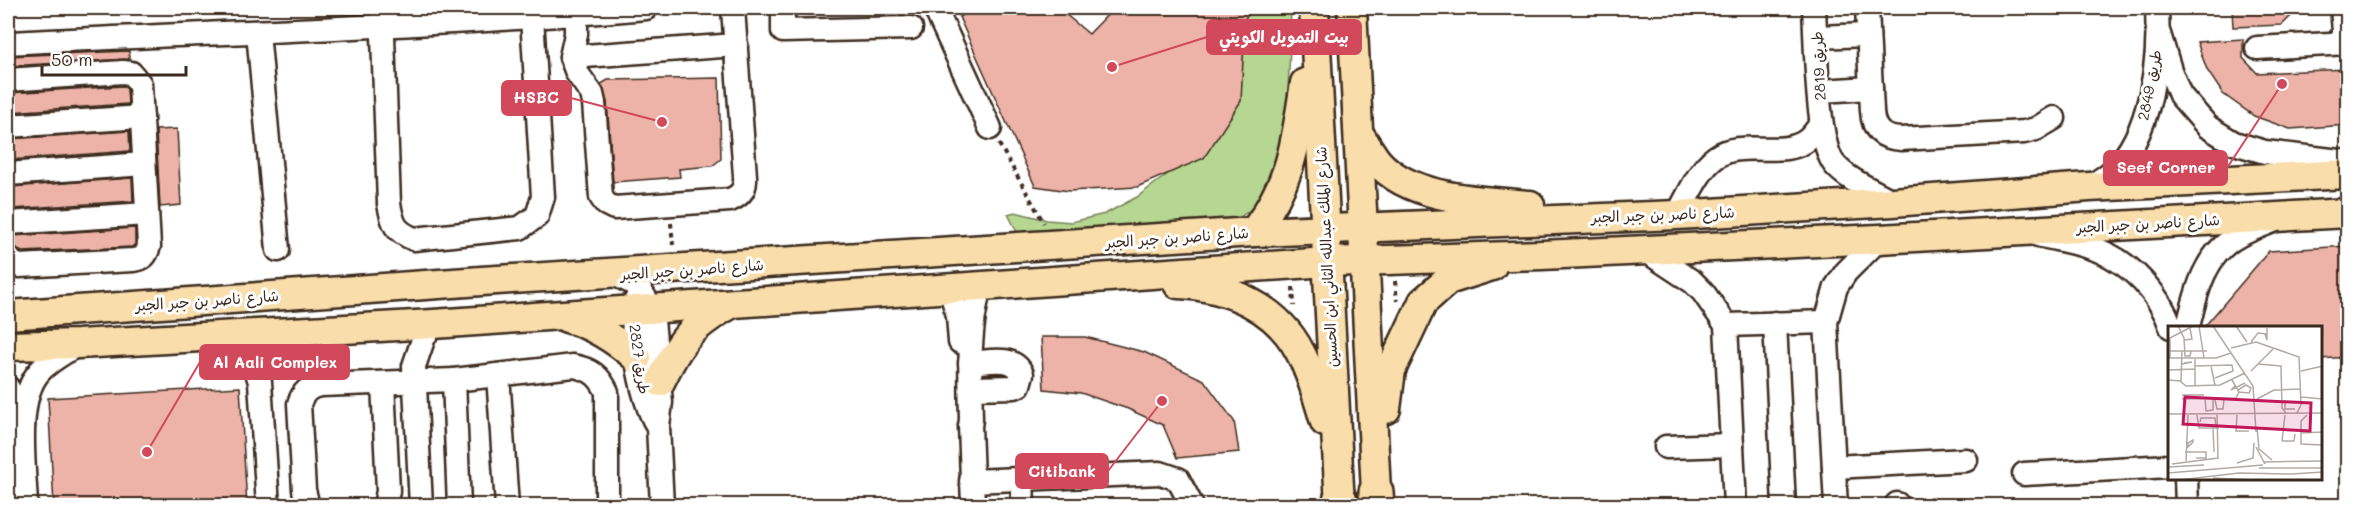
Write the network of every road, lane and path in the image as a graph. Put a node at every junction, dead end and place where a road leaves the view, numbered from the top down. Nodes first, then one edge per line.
1 (646, 8) edge
2 (733, 8) edge
3 (783, 8) edge
4 (935, 8) edge
5 (1352, 8) edge
6 (1814, 8) edge
7 (1867, 8) edge
8 (2157, 8) edge
9 (2342, 8) edge
10 (477, 14) edge
11 (573, 14) junction
12 (1314, 14) edge
13 (382, 16) edge
14 (532, 17) junction
15 (875, 18) edge
16 (911, 28) dead end
17 (258, 32) junction
18 (2158, 34) junction
19 (1868, 35) junction
20 (1816, 37) junction
21 (8, 43) edge
22 (2346, 43) edge
23 (736, 45) junction
24 (2257, 48) dead end
25 (572, 49) junction
26 (8, 80) edge
27 (1871, 88) junction
28 (1820, 91) junction
29 (142, 117) junction
30 (2054, 118) dead end
31 (1821, 124) junction
32 (8, 126) edge
33 (990, 128) joint
34 (1359, 134) junction
35 (2348, 162) edge
36 (144, 164) junction
37 (8, 174) edge
38 (2348, 174) edge
39 (2089, 187) junction
40 (1893, 202) junction
41 (2348, 213) edge
42 (147, 214) junction
43 (1677, 215) junction
44 (1615, 216) junction
45 (2282, 216) junction
46 (8, 223) edge
47 (1364, 227) junction
48 (1324, 229) junction
49 (2019, 230) junction
50 (1254, 232) junction
51 (1879, 239) junction
52 (1056, 245) junction
53 (1643, 249) junction
54 (278, 250) dead end
55 (1542, 255) junction
56 (8, 257) edge
57 (1366, 261) junction
58 (1327, 262) junction
59 (665, 271) junction
60 (614, 274) junction
61 (1092, 279) junction
62 (980, 287) junction
63 (950, 289) junction
64 (8, 302) edge
65 (642, 304) junction
66 (730, 305) junction
67 (51, 312) junction
68 (8, 315) edge
69 (553, 315) junction
70 (1826, 322) junction
71 (1775, 323) junction
72 (433, 324) junction
73 (1726, 325) junction
74 (2171, 326) edge
75 (2188, 326) edge
76 (236, 334) junction
77 (78, 344) junction
78 (8, 346) edge
79 (638, 358) junction
80 (970, 363) junction
81 (498, 375) junction
82 (454, 380) junction
83 (414, 382) junction
84 (660, 382) junction
85 (383, 383) junction
86 (8, 388) edge
87 (971, 388) junction
88 (23, 426) junction
89 (658, 426) junction
90 (970, 426) junction
91 (1732, 445) junction
92 (1666, 447) dead end
93 (1337, 455) junction
94 (1966, 460) dead end
95 (2168, 466) edge
96 (1834, 467) junction
97 (2024, 474) dead end
98 (1022, 478) junction
99 (2186, 480) edge
100 (971, 481) junction
101 (1376, 499) edge
102 (1340, 504) edge
103 (421, 505) edge
104 (26, 506) edge
105 (268, 506) edge
106 (308, 506) edge
107 (385, 506) edge
108 (459, 506) edge
109 (507, 506) edge
110 (607, 506) edge
111 (662, 506) edge
112 (973, 506) edge
113 (1023, 506) edge
114 (1192, 506) edge
115 (1735, 506) edge
116 (1784, 506) edge
117 (1836, 506) edge
118 (2187, 506) edge

1 - 11 street
2 - 23 street
3 - 15 street
4 - 33 street
5 - 34 main road
6 - 20 street, طريق 2819
7 - 19 street
8 - 18 street, طريق 2849
9 - 22 street
10 - 13 street
10 - 14 street
11 - 14 street
11 - 25 street
12 - 48 main road, شارع الملك عبدالله الثاني ابن الحسين
12 - 50 main road
13 - 14 street
13 - 17 street
15 - 16 street
17 - 21 street
17 - 54 street
18 - 35 street, طريق 2849
18 - 39 street, طريق 2849
19 - 20 street
19 - 27 street
20 - 28 street, طريق 2819
22 - 24 street
23 - 25 street
23 - 25 street
26 - 29 street
27 - 28 street
27 - 30 street
28 - 31 street, طريق 2819
29 - 32 street
29 - 36 street
31 - 40 street, طريق 2819
31 - 43 street
33 - 52 path
34 - 44 main road
34 - 47 main road
36 - 37 street
36 - 42 street
38 - 39 main road, شارع ناصر بن جبر الجبر
39 - 40 main road, شارع ناصر بن جبر الجبر
40 - 43 main road, شارع ناصر بن جبر الجبر
41 - 45 main road, شارع ناصر بن جبر الجبر
42 - 46 street
42 - 56 street
43 - 44 main road, شارع ناصر بن جبر الجبر
44 - 47 main road, شارع ناصر بن جبر الجبر
45 - 49 main road, شارع ناصر بن جبر الجبر
45 - 75 street
47 - 48 main road, شارع ناصر بن جبر الجبر
47 - 57 main road
48 - 50 main road, شارع ناصر بن جبر الجبر
48 - 58 main road, شارع الملك عبدالله الثاني ابن الحسين
49 - 51 main road, شارع ناصر بن جبر الجبر
49 - 74 street
50 - 52 main road, شارع ناصر بن جبر الجبر
51 - 53 main road, شارع ناصر بن جبر الجبر
51 - 70 street
52 - 59 main road, شارع ناصر بن جبر الجبر
53 - 55 main road, شارع ناصر بن جبر الجبر
53 - 73 street
55 - 57 main road, شارع ناصر بن جبر الجبر
55 - 101 main road
57 - 58 main road, شارع ناصر بن جبر الجبر
57 - 101 main road
58 - 61 main road, شارع ناصر بن جبر الجبر
58 - 93 main road, شارع الملك عبدالله الثاني ابن الحسين
59 - 60 main road, شارع ناصر بن جبر الجبر
59 - 65 street
60 - 65 street
60 - 67 main road, شارع ناصر بن جبر الجبر
61 - 62 main road, شارع ناصر بن جبر الجبر
61 - 93 main road
62 - 63 main road, شارع ناصر بن جبر الجبر
62 - 80 street
63 - 66 main road, شارع ناصر بن جبر الجبر
63 - 90 street
64 - 67 street
65 - 66 main road, شارع ناصر بن جبر الجبر
65 - 69 main road, شارع ناصر بن جبر الجبر
65 - 79 street, طريق 2827
65 - 84 street, طريق 2827
66 - 84 main road
67 - 68 main road, شارع ناصر بن جبر الجبر
69 - 72 main road, شارع ناصر بن جبر الجبر
69 - 79 main road
70 - 71 street
70 - 96 street
71 - 73 street
71 - 116 street
72 - 76 main road, شارع ناصر بن جبر الجبر
72 - 83 street
73 - 91 street
76 - 77 main road, شارع ناصر بن جبر الجبر
76 - 105 street
77 - 78 main road, شارع ناصر بن جبر الجبر
77 - 88 street
79 - 89 street, طريق 2827
80 - 87 street
80 - 87 street
81 - 82 street
81 - 109 street
81 - 110 street
82 - 83 street
82 - 108 street
83 - 85 street
83 - 103 street
84 - 89 street, طريق 2827
85 - 106 street
85 - 107 street
86 - 88 street
87 - 90 street
88 - 104 street
89 - 111 street, طريق 2827
90 - 100 street
91 - 92 street
91 - 115 street
93 - 102 main road, شارع الملك عبدالله الثاني ابن الحسين
94 - 96 street
95 - 97 street
96 - 117 street
98 - 100 street
98 - 113 street
98 - 114 street
99 - 118 street
100 - 112 street

